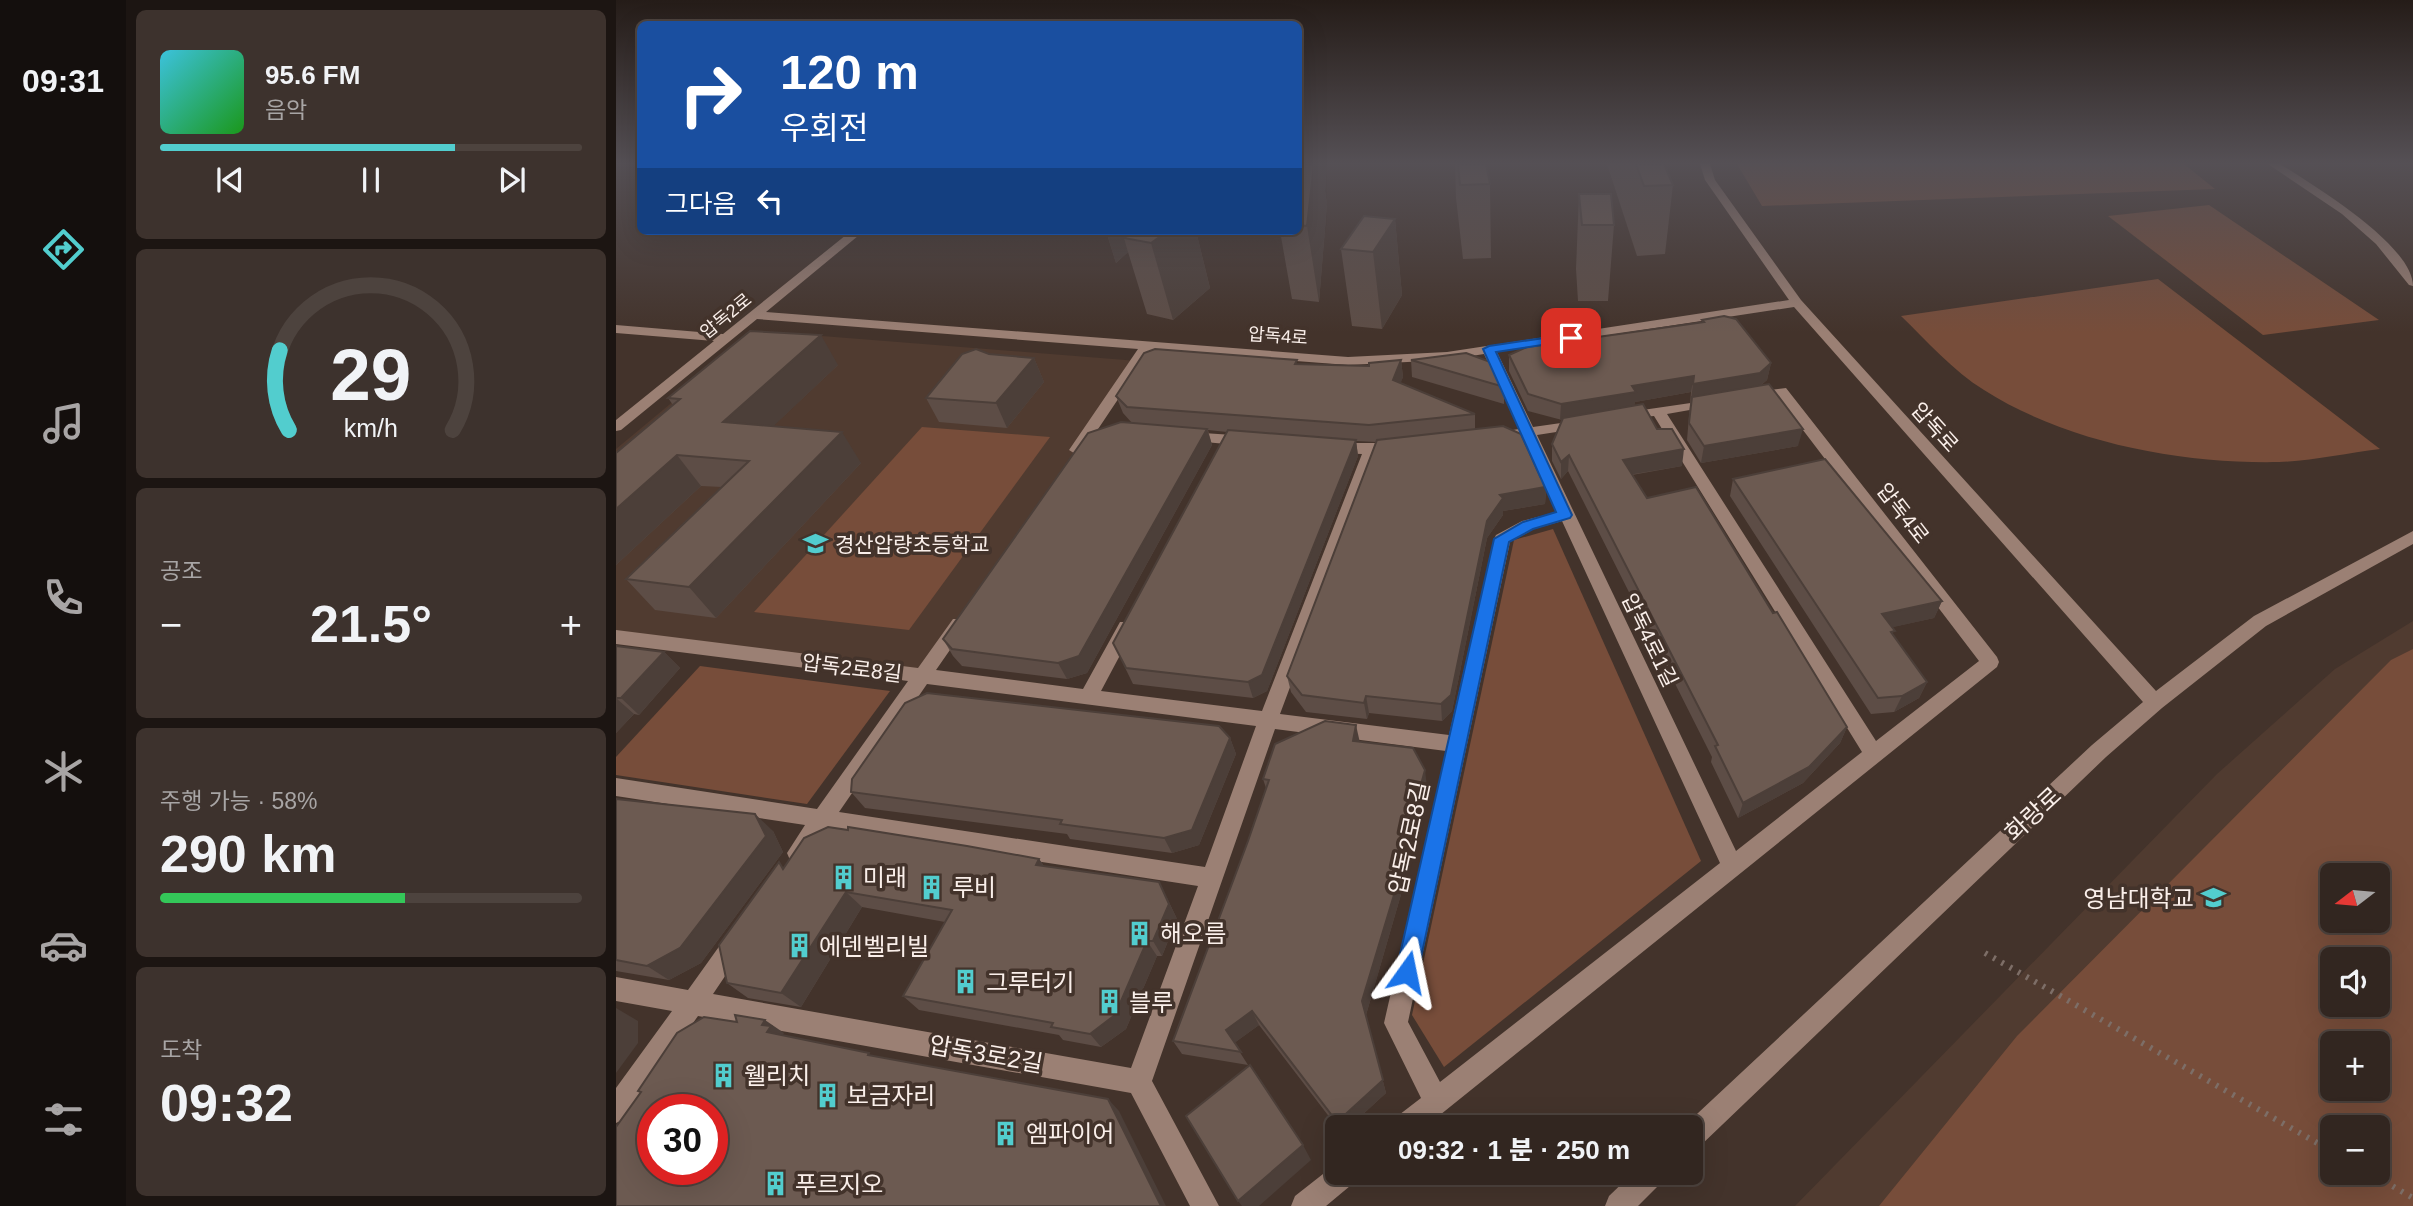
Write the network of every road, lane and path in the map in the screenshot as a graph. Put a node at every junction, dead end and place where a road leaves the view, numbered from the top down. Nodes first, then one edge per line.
1 (1738, 220) edge
2 (2355, 220) edge
3 (853, 235) edge
4 (2413, 282) edge
5 (1797, 303) junction
6 (754, 315) junction
7 (616, 329) edge
8 (726, 338) junction
9 (1147, 346) junction
10 (1489, 349) junction
11 (1658, 411) junction
12 (616, 427) edge
13 (1527, 433) junction
14 (1172, 435) edge
15 (1488, 437) edge
16 (1266, 442) edge
17 (1318, 446) edge
18 (1410, 446) edge
19 (1371, 450) junction
20 (1068, 463) edge
21 (1565, 515) junction
22 (2413, 537) edge
23 (969, 610) edge
24 (1134, 612) edge
25 (616, 637) edge
26 (923, 677) junction
27 (1088, 698) junction
28 (2155, 704) junction
29 (1268, 720) junction
30 (1457, 744) junction
31 (1874, 754) junction
32 (616, 787) edge
33 (823, 817) junction
34 (1733, 866) junction
35 (785, 872) edge
36 (1212, 878) junction
37 (747, 926) edge
38 (1985, 953) dead end
39 (616, 989) edge
40 (694, 1002) junction
41 (1139, 1082) junction
42 (1436, 1101) junction
43 (616, 1111) edge
44 (1419, 1115) edge
45 (1703, 1126) edge
46 (2320, 1145) edge
47 (1331, 1185) edge
48 (1641, 1185) edge
49 (2390, 1185) edge
50 (2413, 1198) edge
51 (1205, 1206) edge
52 (1305, 1206) edge
53 (1619, 1206) edge

1 - 5 street, 압독로
2 - 4 street
3 - 6 street, 압독2로
5 - 10 street, 압독4로
5 - 28 street, 압독로
6 - 8 street, 압독2로
6 - 9 street, 압독4로
7 - 8 street
8 - 12 street, 압독2로
9 - 10 street, 압독4로
9 - 20 street
10 - 13 street, 압독4로1길
11 - 13 street
11 - 31 street
11 - 31 street, 압독4로
13 - 15 street
13 - 21 street, 압독4로1길
14 - 16 street
17 - 19 street
18 - 19 street
19 - 29 street
21 - 30 street, 압독2로8길
21 - 34 street, 압독4로1길
22 - 28 street, 화랑로
23 - 26 street
24 - 27 street
25 - 26 street, 압독2로8길
26 - 27 street, 압독2로8길
26 - 33 street
27 - 29 street, 압독2로8길
28 - 45 street, 화랑로
29 - 30 street, 압독2로8길
29 - 36 street
30 - 42 street, 압독2로8길
31 - 34 street
32 - 33 street
33 - 35 street
33 - 36 street
34 - 42 street
36 - 41 street
37 - 40 street
38 - 46 path
39 - 40 street, 압독3로2길
40 - 41 street, 압독3로2길
40 - 43 street
41 - 51 street
42 - 44 street
47 - 52 street
48 - 53 street
49 - 50 path

